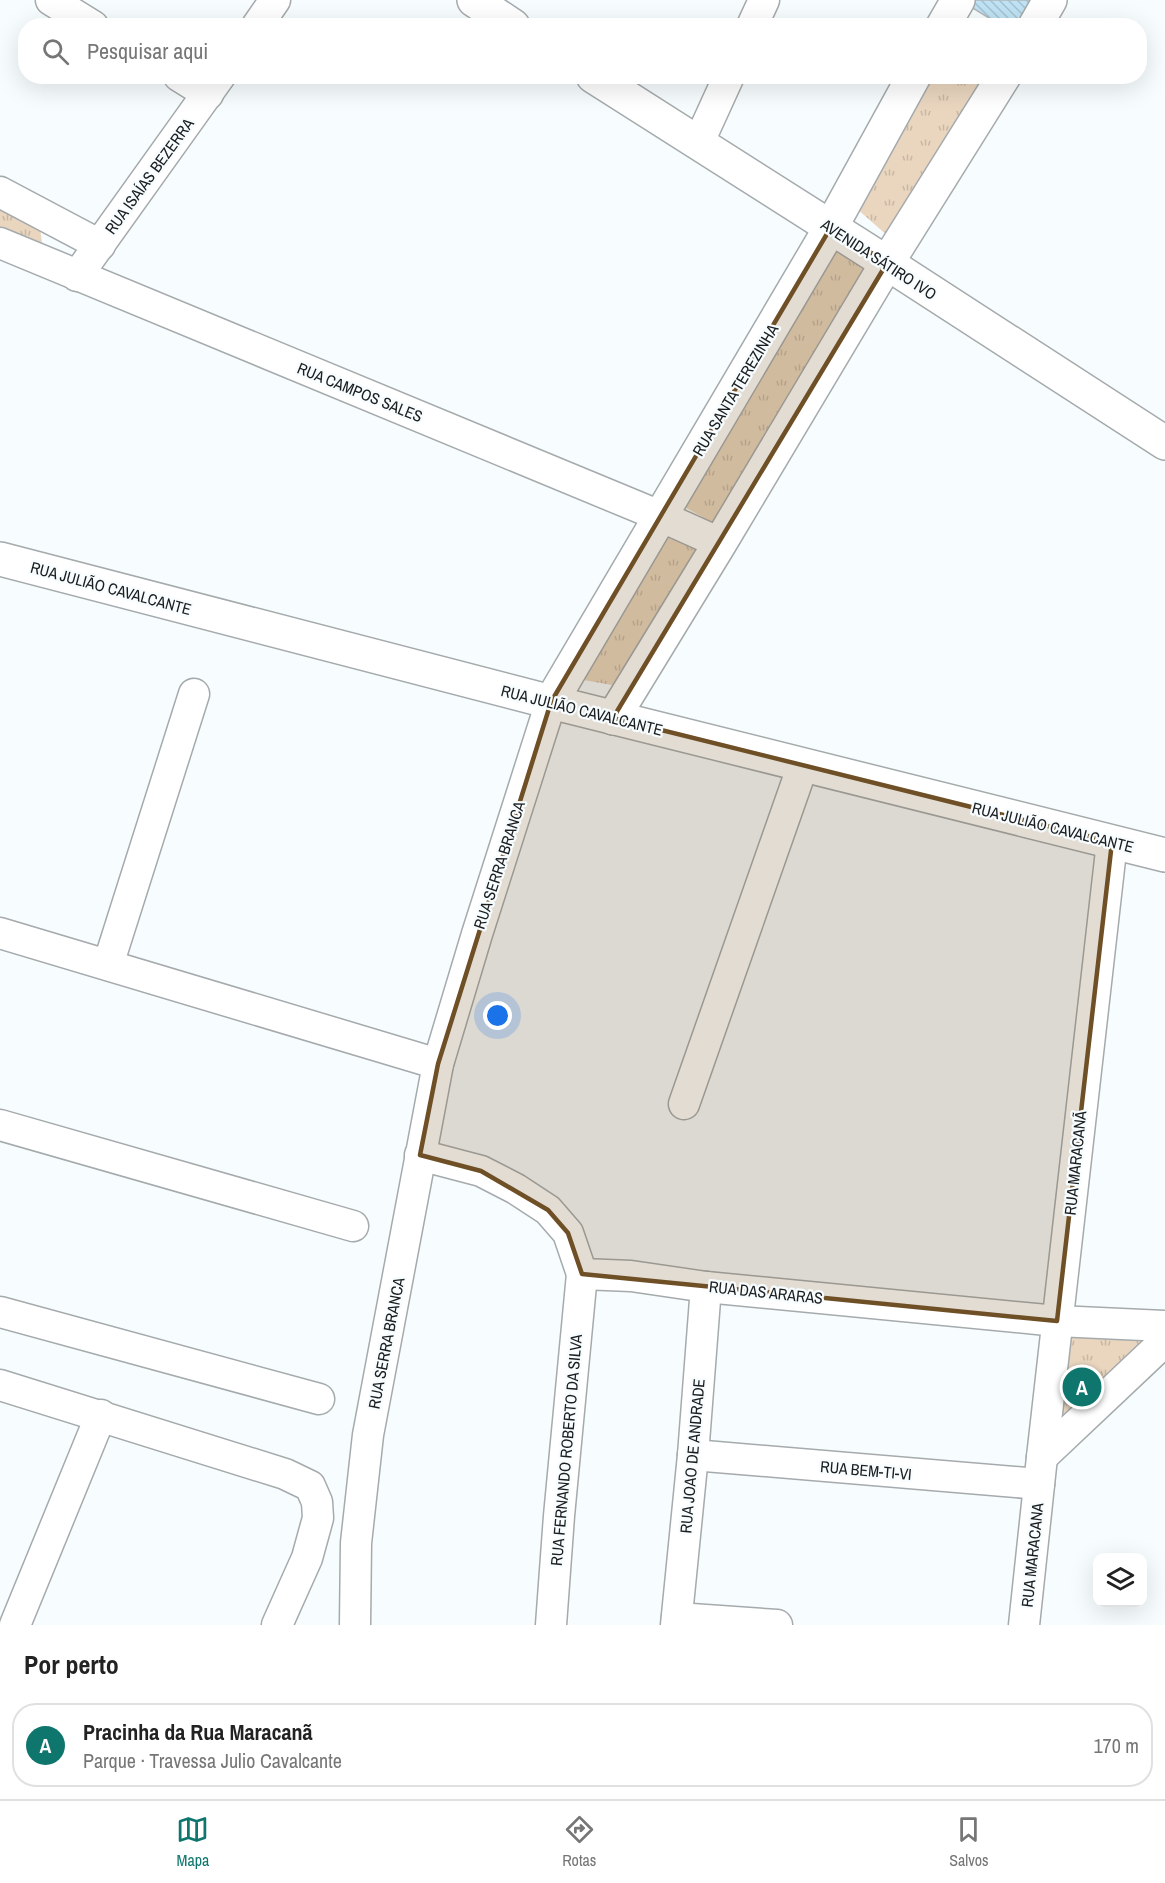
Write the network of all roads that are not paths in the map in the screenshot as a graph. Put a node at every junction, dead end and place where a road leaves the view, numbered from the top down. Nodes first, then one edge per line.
1 (51, 0) edge
2 (275, 0) edge
3 (764, 0) edge
4 (958, 0) edge
5 (1050, 0) edge
6 (80, 18) edge
7 (263, 18) edge
8 (756, 18) edge
9 (948, 18) edge
10 (1040, 18) edge
11 (605, 84) edge
12 (725, 84) edge
13 (910, 84) edge
14 (995, 84) edge
15 (214, 85) edge
16 (698, 144) junction
17 (0, 192) edge
18 (831, 228) junction
19 (0, 243) edge
20 (100, 245) junction
21 (887, 263) junction
22 (77, 276) junction
23 (1164, 439) edge
24 (660, 516) junction
25 (720, 543) junction
26 (0, 559) edge
27 (194, 694) dead end
28 (551, 702) junction
29 (613, 718) junction
30 (803, 765) junction
31 (1112, 842) junction
32 (1165, 855) edge
33 (0, 933) edge
34 (108, 965) junction
35 (438, 1064) junction
36 (684, 1104) dead end
37 (0, 1125) edge
38 (420, 1155) junction
39 (354, 1226) dead end
40 (582, 1274) junction
41 (706, 1287) junction
42 (0, 1312) edge
43 (1058, 1321) junction
44 (1165, 1326) edge
45 (1165, 1341) edge
46 (0, 1385) edge
47 (319, 1399) dead end
48 (101, 1415) junction
49 (693, 1455) junction
50 (1040, 1471) junction
51 (356, 1543) junction
52 (307, 1558) junction
53 (676, 1622) edge
54 (15, 1625) edge
55 (277, 1625) edge
56 (355, 1625) edge
57 (551, 1625) edge
58 (777, 1625) edge
59 (1024, 1625) edge

1 - 6 street
2 - 7 street
3 - 8 street
4 - 9 main road
5 - 10 main road
11 - 16 main road, AVENIDA SÁTIRO IVO
12 - 16 street
13 - 18 main road, RUA SANTA TEREZINHA
14 - 21 main road
15 - 20 street, RUA ISAÍAS BEZERRA
16 - 18 main road, AVENIDA SÁTIRO IVO
17 - 20 street
18 - 21 main road, AVENIDA SÁTIRO IVO
18 - 24 main road, RUA SANTA TEREZINHA
19 - 22 street, RUA CAMPOS SALES
20 - 22 street, RUA ISAÍAS BEZERRA
21 - 23 main road, AVENIDA SÁTIRO IVO
21 - 25 main road
22 - 24 street, RUA CAMPOS SALES
24 - 25 street, RUA CAMPOS SALES
24 - 28 main road, RUA SANTA TEREZINHA
25 - 29 main road
26 - 28 main road, RUA JULIÃO CAVALCANTE
27 - 34 street
28 - 29 main road, RUA JULIÃO CAVALCANTE
28 - 35 street, RUA SERRA BRANCA
29 - 30 main road, RUA JULIÃO CAVALCANTE
30 - 31 main road, RUA JULIÃO CAVALCANTE
30 - 36 street
31 - 32 main road, RUA JULIÃO CAVALCANTE
31 - 43 street, RUA MARACANÃ
33 - 34 street
34 - 35 street
35 - 38 street, RUA SERRA BRANCA
37 - 39 street
38 - 40 street
38 - 51 street, RUA SERRA BRANCA
40 - 41 street, RUA DAS ARARAS
40 - 57 street, RUA FERNANDO ROBERTO DA SILVA
41 - 43 street, RUA DAS ARARAS
41 - 49 street, RUA JOAO DE ANDRADE
42 - 47 street
43 - 44 street, RUA DAS ARARAS
43 - 50 street, RUA MARACANÃ
45 - 50 street
46 - 48 street
48 - 52 street
48 - 54 street
49 - 50 street, RUA BEM-TI-VI
49 - 53 street, RUA JOAO DE ANDRADE
50 - 59 street, RUA MARACANA
51 - 52 street
51 - 56 street, RUA SERRA BRANCA
52 - 55 street
53 - 58 street

